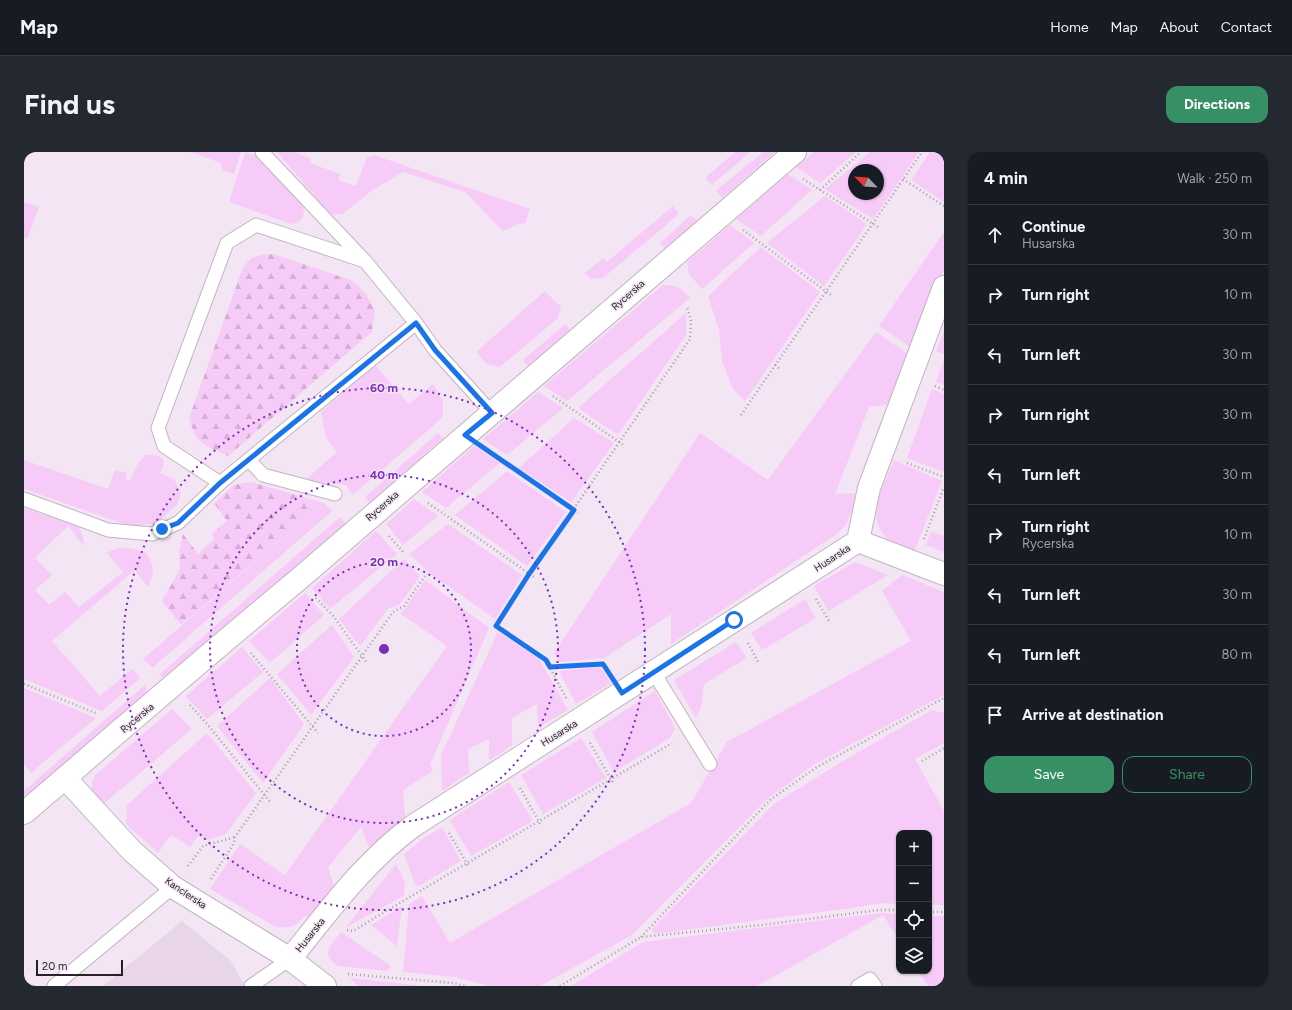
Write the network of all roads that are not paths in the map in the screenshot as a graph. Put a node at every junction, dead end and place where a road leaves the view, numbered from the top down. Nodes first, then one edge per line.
1 (262, 152) edge
2 (787, 158) edge
3 (365, 261) junction
4 (944, 287) edge
5 (416, 323) junction
6 (492, 413) junction
7 (249, 460) junction
8 (220, 483) junction
9 (335, 494) dead end
10 (24, 499) edge
11 (858, 541) junction
12 (944, 574) edge
13 (654, 673) junction
14 (710, 764) dead end
15 (65, 778) junction
16 (24, 813) edge
17 (179, 878) junction
18 (290, 959) junction
19 (54, 986) edge
20 (250, 986) edge
21 (325, 986) edge
22 (858, 986) edge
23 (875, 986) edge

1 - 3 lane
2 - 6 street, Rycerska
3 - 5 lane
3 - 8 lane
4 - 11 street, Husarska
5 - 6 lane
5 - 7 lane
6 - 15 street, Rycerska
7 - 8 lane
7 - 9 lane
8 - 10 lane
11 - 12 street, Husarska
11 - 13 street, Husarska
13 - 14 lane
13 - 18 street, Husarska
15 - 16 street, Rycerska
15 - 17 street, Kanclerska
17 - 18 street, Kanclerska
17 - 19 lane
18 - 20 lane
18 - 21 street, Kanclerska
22 - 23 lane

